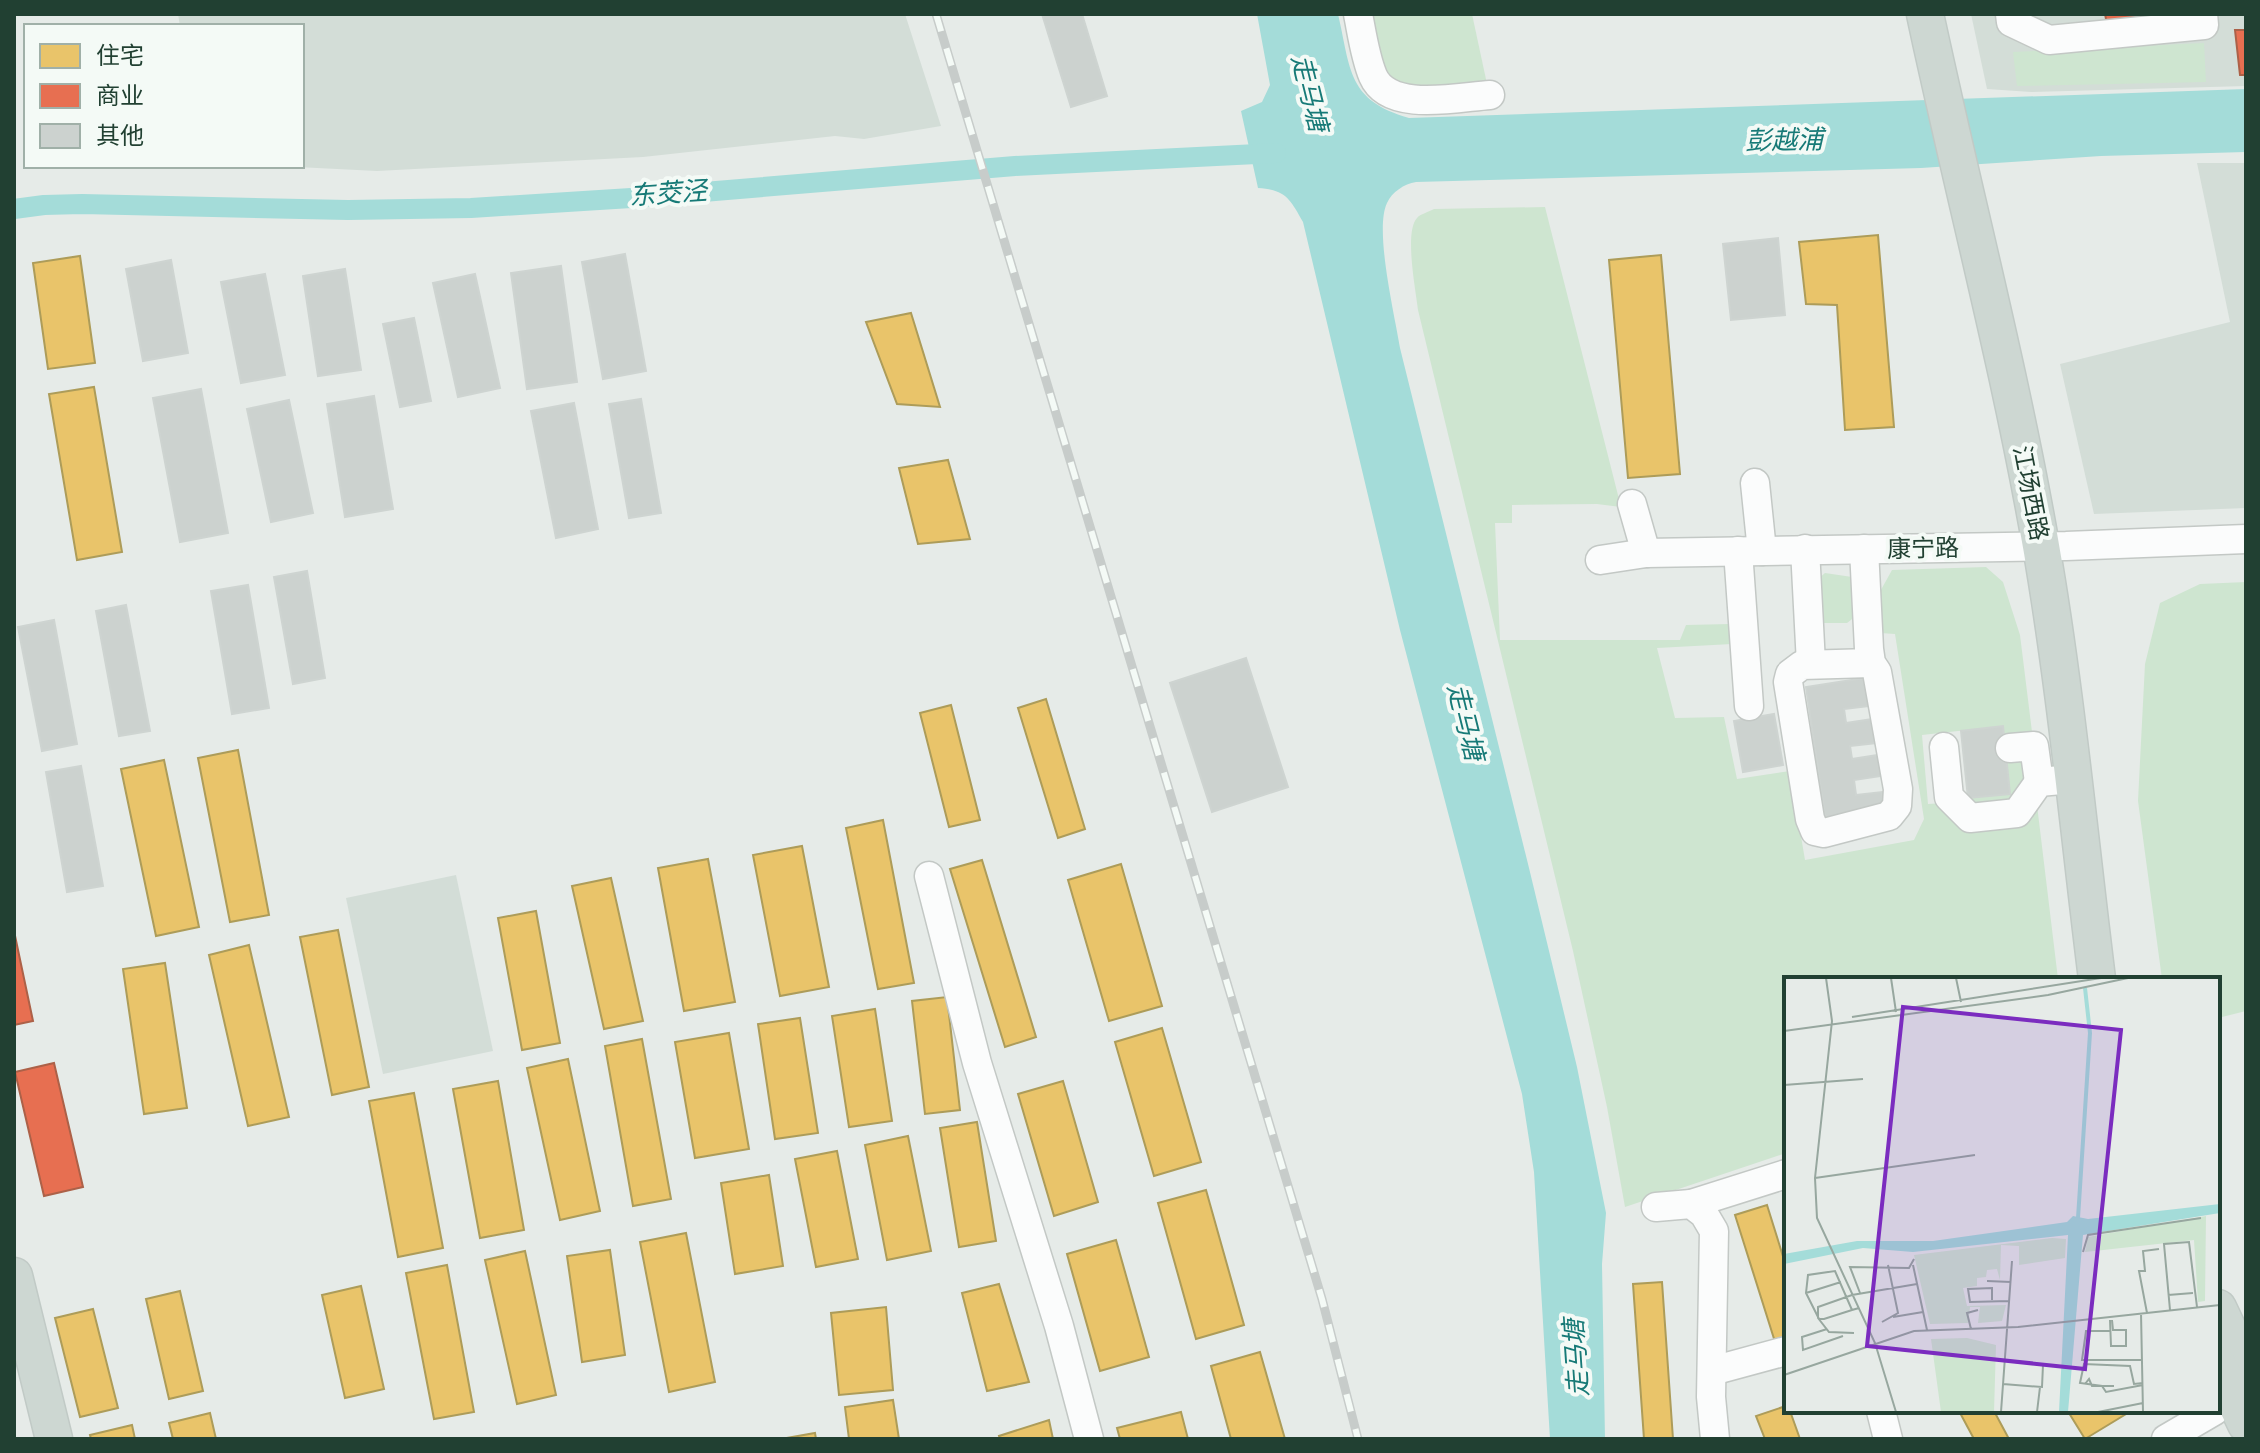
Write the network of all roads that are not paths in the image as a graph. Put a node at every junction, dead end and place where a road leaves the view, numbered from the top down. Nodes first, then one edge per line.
1 (1358, 14) edge
2 (1925, 14) edge
3 (1950, 14) edge
4 (2010, 14) edge
5 (2203, 14) edge
6 (1955, 94) junction
7 (1490, 95) dead end
8 (1755, 483) dead end
9 (1632, 504) dead end
10 (2246, 539) edge
11 (2054, 546) junction
12 (1805, 549) junction
13 (1864, 549) junction
14 (1750, 551) junction
15 (1646, 553) junction
16 (1600, 560) dead end
17 (1871, 663) junction
18 (1811, 664) junction
19 (1749, 706) dead end
20 (1944, 747) dead end
21 (2010, 748) dead end
22 (2056, 780) junction
23 (929, 876) dead end
24 (2097, 977) edge
25 (2121, 977) edge
26 (1784, 1175) edge
27 (1691, 1204) junction
28 (1656, 1207) dead end
29 (14, 1276) edge
30 (2220, 1320) edge
31 (1784, 1352) edge
32 (2220, 1370) edge
33 (1712, 1371) junction
34 (2234, 1401) edge
35 (1882, 1413) edge
36 (2213, 1413) edge
37 (54, 1439) edge
38 (1089, 1439) edge
39 (1715, 1439) edge
40 (1888, 1439) edge
41 (2166, 1439) edge

1 - 7 street
2 - 6 main road, 江场西路
3 - 6 main road, 江场西路
4 - 5 street
6 - 11 main road, 江场西路
8 - 14 street
9 - 15 street
10 - 11 street, 康宁路
11 - 13 street, 康宁路
11 - 22 main road, 江场西路
11 - 25 main road, 江场西路
12 - 13 street, 康宁路
12 - 14 street, 康宁路
12 - 18 street
13 - 17 street
14 - 15 street, 康宁路
14 - 19 street
15 - 16 street, 康宁路
17 - 18 street
17 - 18 street
20 - 22 street
21 - 22 street
22 - 24 main road, 江场西路
23 - 38 street
26 - 27 street
27 - 28 street
27 - 33 street
29 - 37 main road
30 - 34 main road
31 - 33 street
32 - 34 main road
33 - 39 street
35 - 40 street
36 - 41 street

